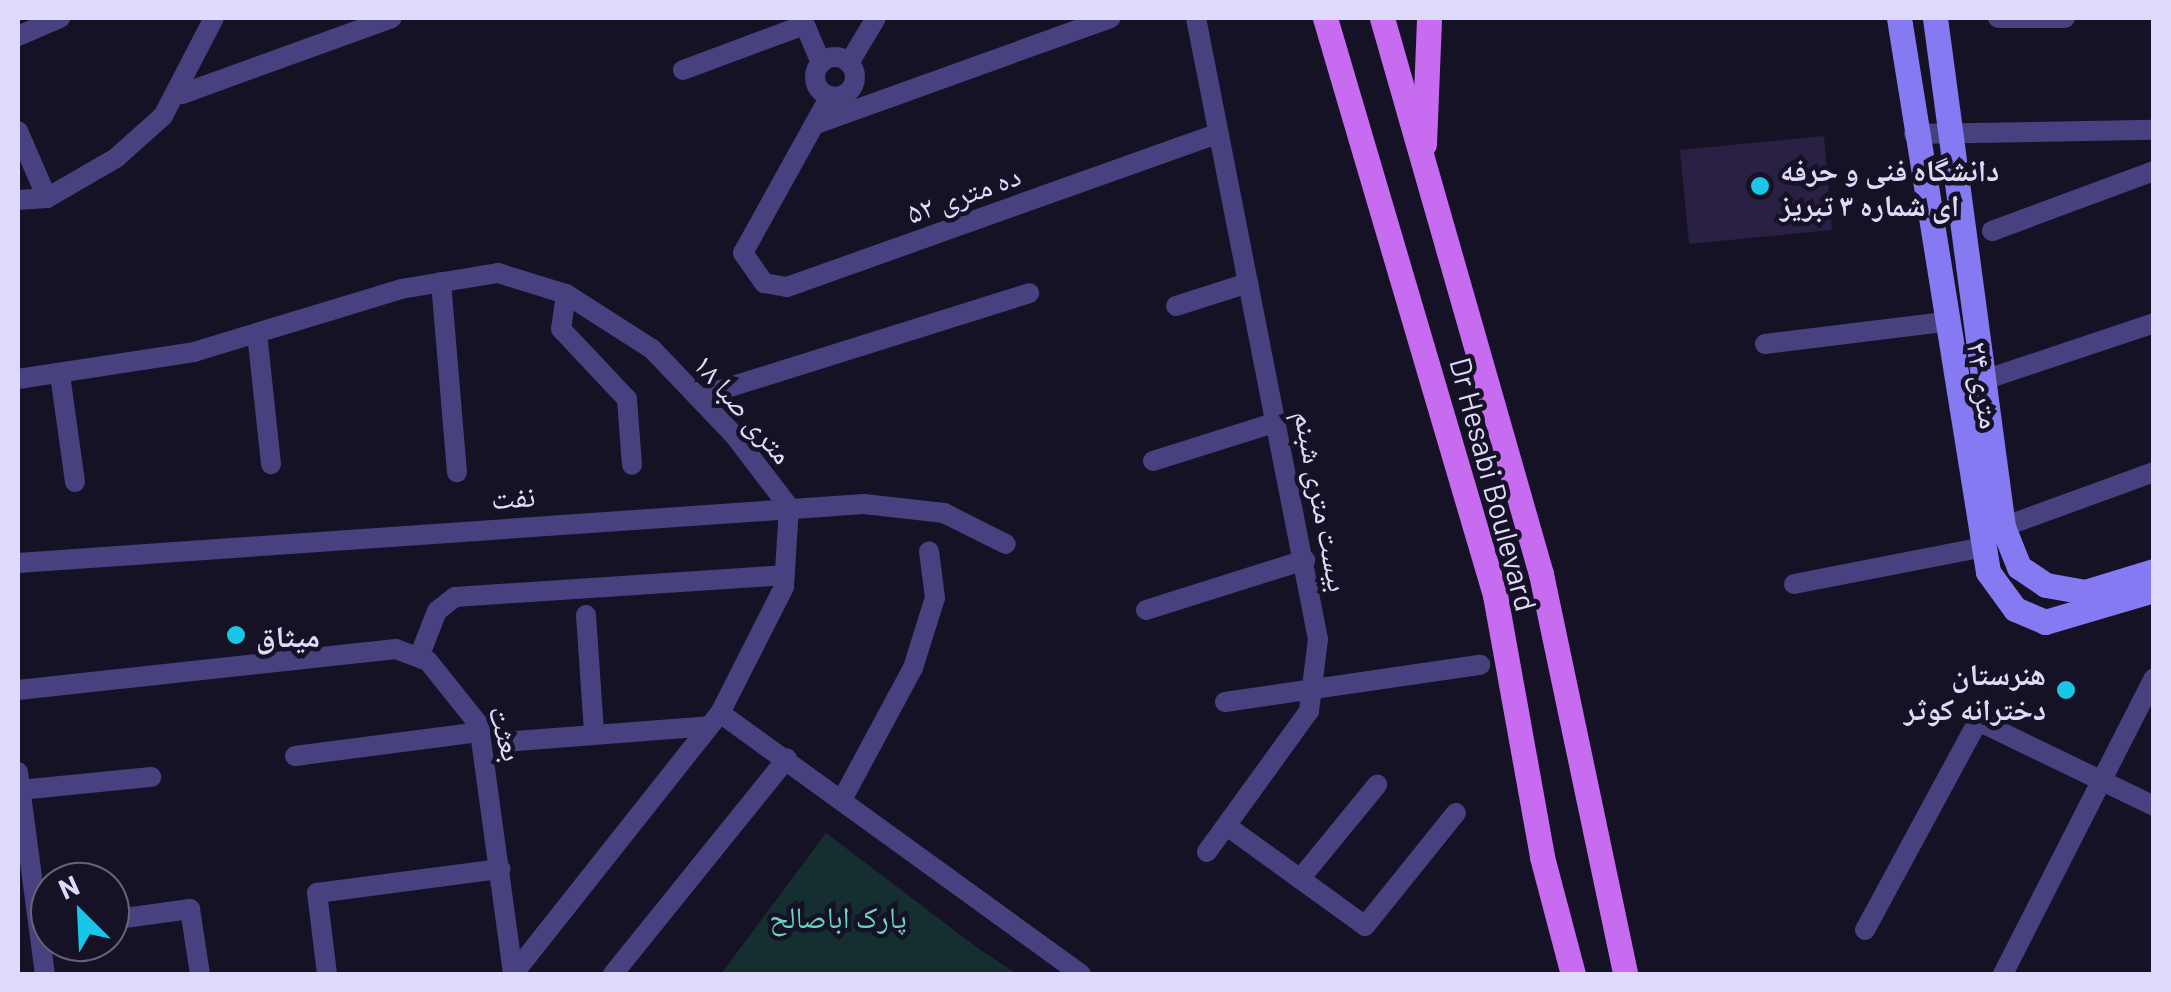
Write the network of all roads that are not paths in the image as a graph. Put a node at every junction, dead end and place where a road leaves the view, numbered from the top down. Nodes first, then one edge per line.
1 (60, 18) edge
2 (214, 18) edge
3 (392, 18) edge
4 (876, 18) edge
5 (1111, 18) edge
6 (1196, 18) edge
7 (1326, 18) edge
8 (1382, 18) edge
9 (1428, 18) edge
10 (1899, 18) edge
11 (1935, 18) edge
12 (1998, 18) edge
13 (2065, 18) edge
14 (803, 21) edge
15 (18, 36) edge
16 (849, 62) junction
17 (821, 63) junction
18 (683, 70) dead end
19 (182, 94) junction
20 (830, 96) junction
21 (816, 124) junction
22 (1948, 129) junction
23 (2154, 130) edge
24 (18, 132) edge
25 (1217, 134) junction
26 (1914, 134) junction
27 (2154, 172) edge
28 (1426, 189) junction
29 (47, 198) junction
30 (18, 200) edge
31 (1992, 231) dead end
32 (441, 282) junction
33 (1248, 283) junction
34 (1029, 293) dead end
35 (566, 294) junction
36 (1176, 306) dead end
37 (1943, 322) junction
38 (2154, 323) edge
39 (257, 333) junction
40 (1765, 344) dead end
41 (60, 376) junction
42 (18, 379) edge
43 (1984, 380) junction
44 (698, 397) junction
45 (1276, 422) junction
46 (1153, 461) dead end
47 (271, 464) dead end
48 (632, 465) dead end
49 (457, 472) dead end
50 (2154, 472) edge
51 (75, 482) dead end
52 (789, 508) junction
53 (2003, 527) junction
54 (1006, 544) dead end
55 (1980, 548) junction
56 (929, 552) dead end
57 (1305, 560) junction
58 (18, 563) edge
59 (2154, 571) edge
60 (784, 576) junction
61 (1794, 584) dead end
62 (2154, 590) edge
63 (1146, 610) dead end
64 (586, 615) dead end
65 (419, 657) junction
66 (1480, 665) dead end
67 (2154, 678) edge
68 (18, 690) edge
69 (1314, 690) junction
70 (1225, 702) dead end
71 (715, 719) junction
72 (480, 732) junction
73 (594, 732) junction
74 (503, 742) dead end
75 (295, 756) dead end
76 (787, 758) junction
77 (152, 777) dead end
78 (19, 781) edge
79 (2105, 782) junction
80 (1376, 785) dead end
81 (844, 796) junction
82 (2154, 806) edge
83 (1456, 812) dead end
84 (1226, 826) junction
85 (1207, 852) dead end
86 (33, 862) edge
87 (500, 868) junction
88 (1300, 879) junction
89 (130, 917) edge
90 (1865, 930) dead end
91 (1076, 973) edge
92 (200, 974) edge
93 (327, 974) edge
94 (513, 974) edge
95 (613, 974) edge
96 (1573, 974) edge
97 (1625, 974) edge
98 (2003, 974) edge

1 - 15 street
2 - 19 street
3 - 19 street
4 - 16 street
5 - 21 street
6 - 25 street, بیست متری شبنم
7 - 96 main road, Dr Hesabi Boulevard
8 - 28 main road, Dr Hesabi Boulevard
9 - 28 main road
10 - 26 street, ۲۴ متری
11 - 22 street, ۲۴ متری
12 - 13 street
14 - 17 street
14 - 18 street
16 - 17 street
16 - 20 street
17 - 20 street
19 - 29 street
20 - 21 street
21 - 25 street, ده متری ۵۲
22 - 23 street
22 - 26 street
22 - 43 street, ۲۴ متری
24 - 29 street
25 - 33 street, بیست متری شبنم
26 - 37 street, ۲۴ متری
27 - 31 street
28 - 97 main road, Dr Hesabi Boulevard
29 - 30 street
32 - 35 street, متری صبا ۱۸
32 - 39 street, متری صبا ۱۸
32 - 49 street
33 - 36 street
33 - 45 street, بیست متری شبنم
34 - 44 street
35 - 44 street, متری صبا ۱۸
35 - 48 street
37 - 40 street
37 - 55 street, ۲۴ متری
38 - 43 street
39 - 41 street, متری صبا ۱۸
39 - 47 street
41 - 42 street, متری صبا ۱۸
41 - 51 street
43 - 53 street, ۲۴ متری
44 - 52 street, متری صبا ۱۸
45 - 46 street
45 - 57 street, بیست متری شبنم
50 - 53 street
52 - 54 street, نفت
52 - 58 street, نفت
52 - 60 street, متری صبا ۱۸
53 - 59 street, ۲۴ متری
55 - 61 street
55 - 62 street, ۲۴ متری
56 - 81 street
57 - 63 street
57 - 69 street, بیست متری شبنم
60 - 65 street
60 - 71 street, متری صبا ۱۸
64 - 73 street
65 - 68 street
65 - 72 street, بعثت
66 - 69 street
67 - 79 street
69 - 70 street
69 - 84 street, بیست متری شبنم
71 - 73 street
71 - 76 street
71 - 94 street, متری صبا ۱۸
72 - 75 street
72 - 87 street, بعثت
73 - 74 street
76 - 81 street
76 - 95 street
77 - 78 street
78 - 86 street
79 - 82 street
79 - 90 street
79 - 98 street
80 - 88 street
81 - 91 street
83 - 88 street
84 - 85 street, بیست متری شبنم
84 - 88 street
87 - 93 street
87 - 94 street, بعثت
89 - 92 street

